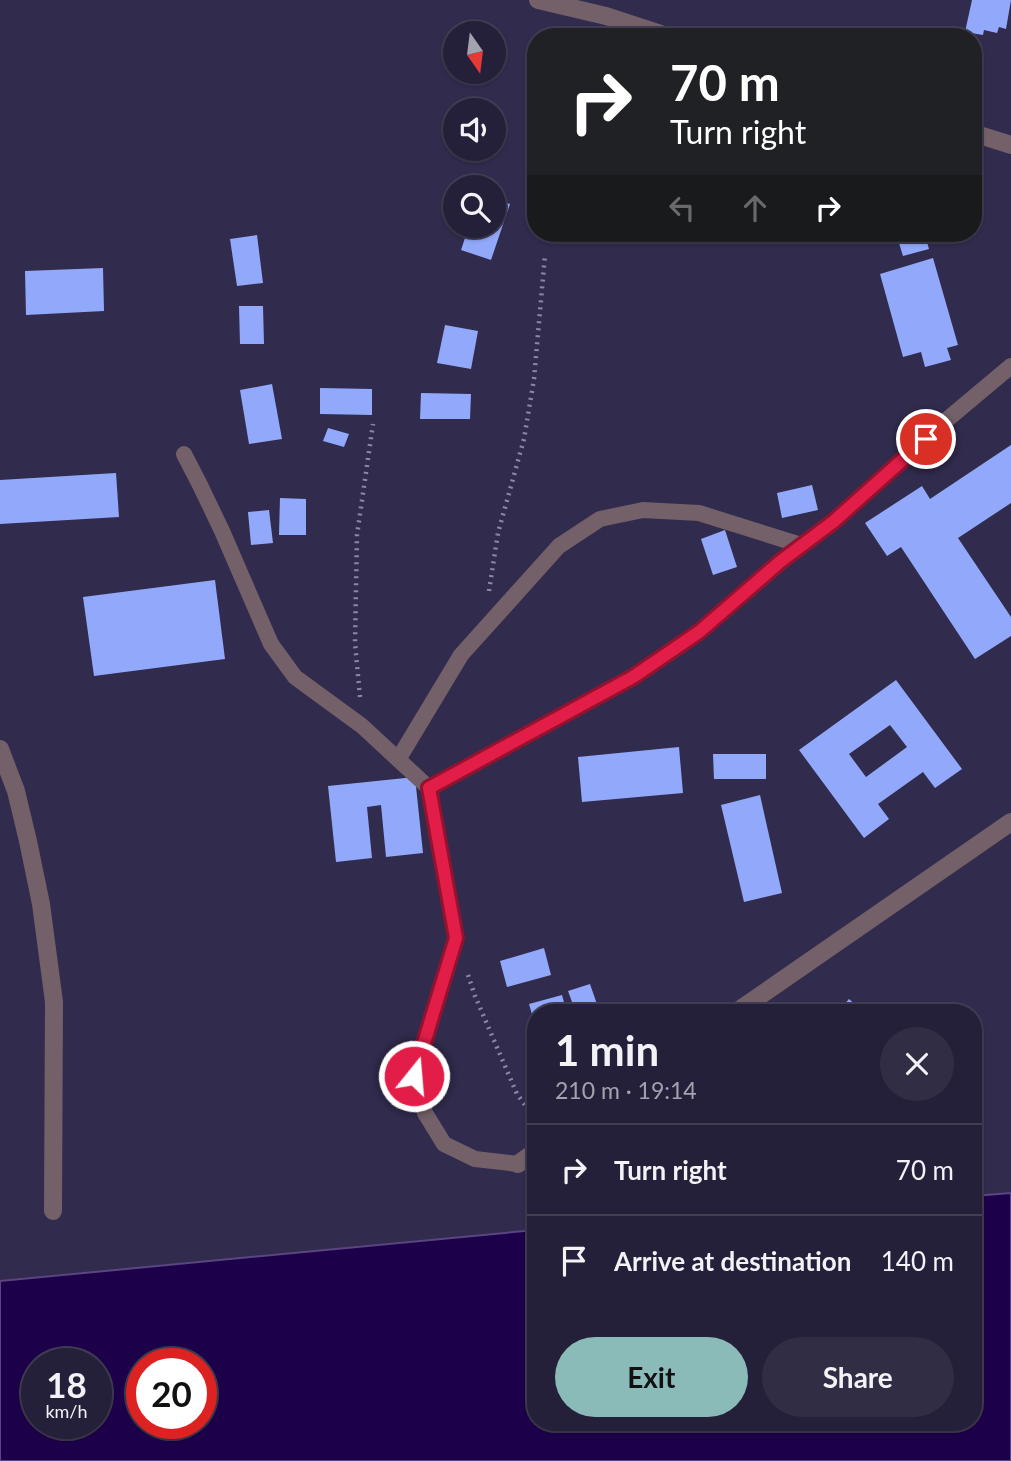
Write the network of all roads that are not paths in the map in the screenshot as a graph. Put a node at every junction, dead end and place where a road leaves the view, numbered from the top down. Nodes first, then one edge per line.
1 (538, 0) edge
2 (643, 28) edge
3 (982, 136) edge
4 (1011, 145) edge
5 (1011, 366) edge
6 (184, 454) dead end
7 (801, 545) junction
8 (0, 749) edge
9 (399, 758) junction
10 (429, 788) junction
11 (1011, 822) edge
12 (748, 1004) edge
13 (527, 1158) edge
14 (518, 1164) joint
15 (53, 1211) dead end

1 - 2 street
3 - 4 street
5 - 7 lane
6 - 9 lane
7 - 9 lane
7 - 10 lane
8 - 15 street
9 - 10 lane
10 - 14 lane
11 - 12 street
13 - 14 street

